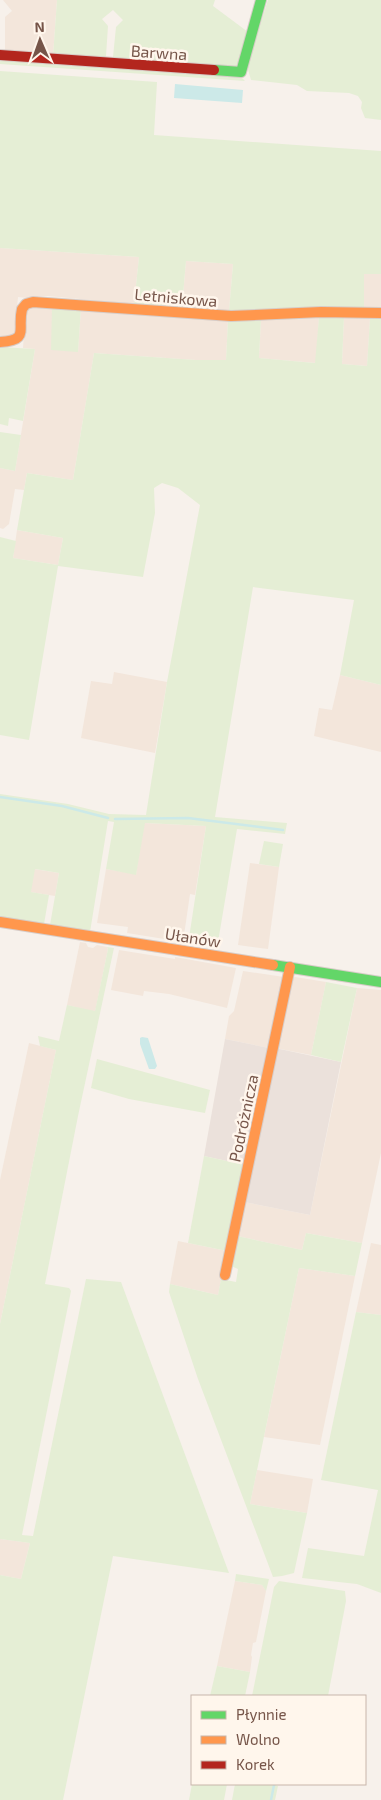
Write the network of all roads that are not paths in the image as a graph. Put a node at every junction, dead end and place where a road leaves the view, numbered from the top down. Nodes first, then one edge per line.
1 (261, 0) edge
2 (0, 55) edge
3 (381, 313) edge
4 (0, 342) edge
5 (0, 922) edge
6 (290, 967) junction
7 (381, 982) edge
8 (225, 1275) dead end

1 - 2 street, Barwna
3 - 4 street, Letniskowa
5 - 6 street, Ułanów
6 - 7 street, Ułanów
6 - 8 street, Podróżnicza

